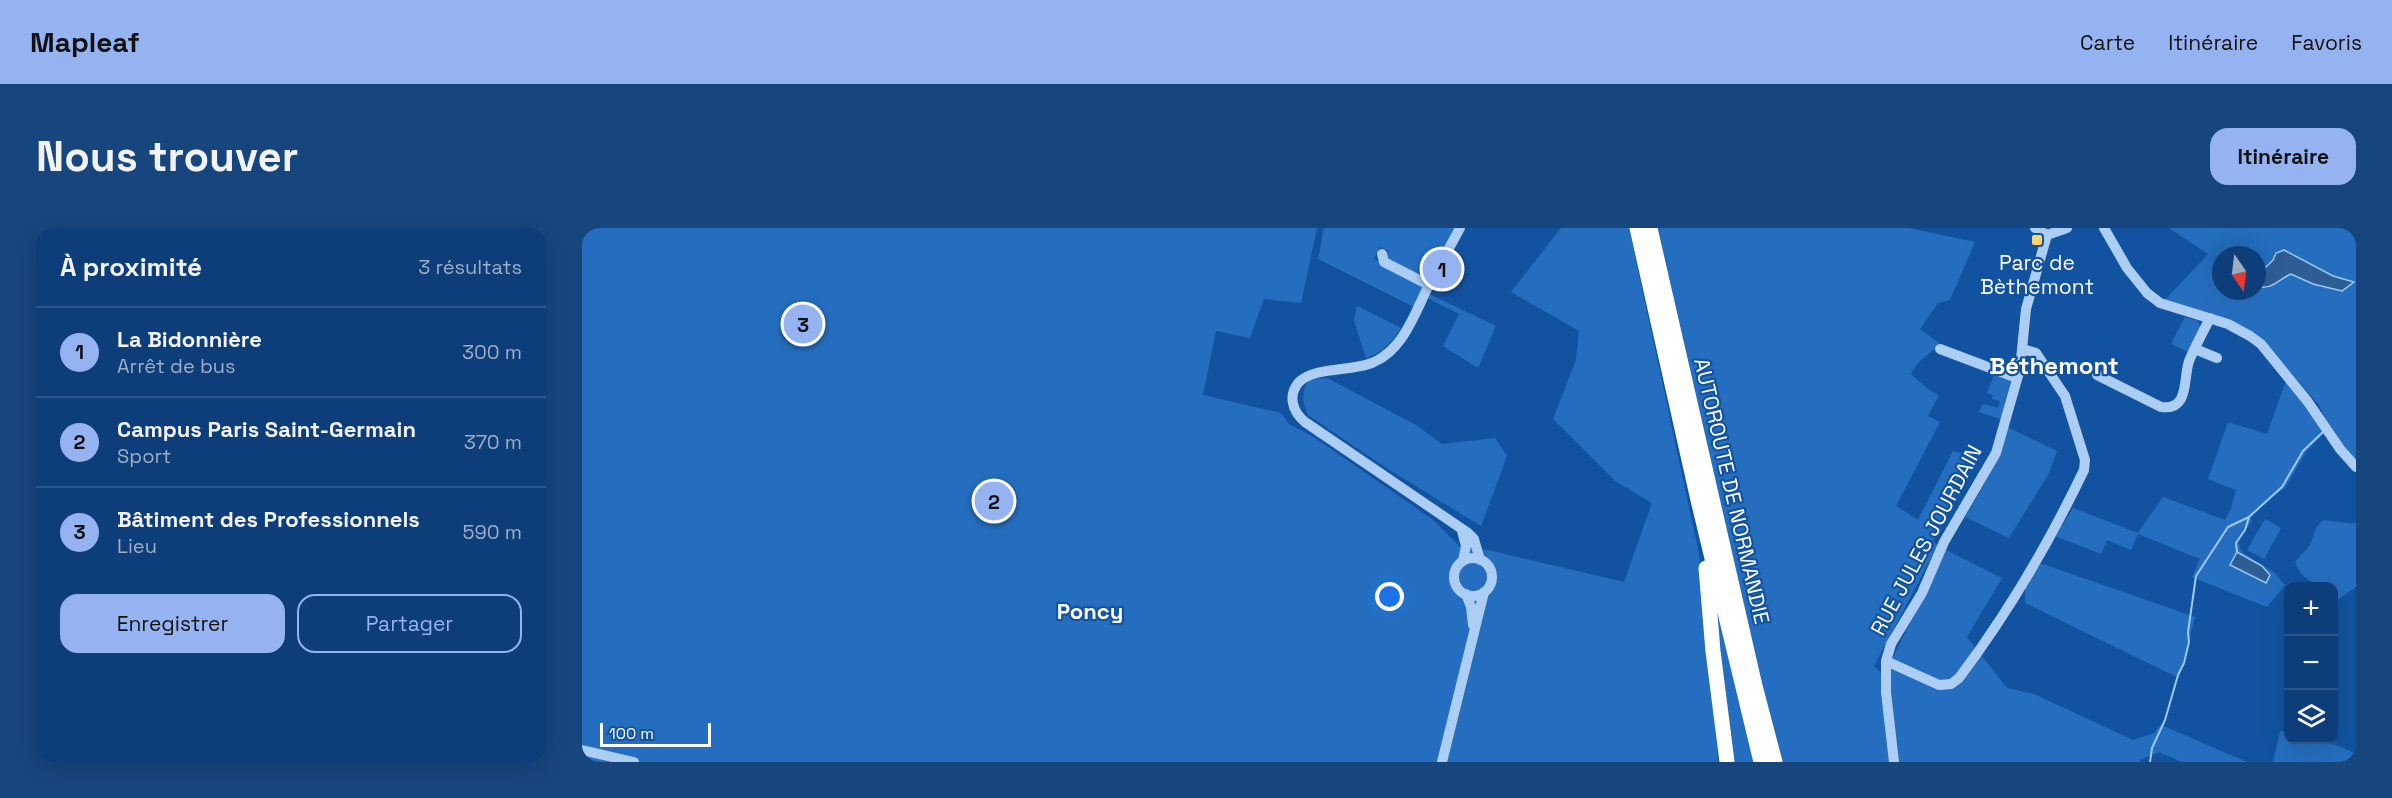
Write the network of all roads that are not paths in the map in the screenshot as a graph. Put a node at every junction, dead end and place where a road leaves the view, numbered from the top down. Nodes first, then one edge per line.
1 (1460, 228) edge
2 (1637, 228) edge
3 (1650, 228) edge
4 (2035, 228) edge
5 (2067, 228) edge
6 (2104, 228) edge
7 (2048, 235) junction
8 (1382, 254) dead end
9 (1429, 285) junction
10 (2210, 318) junction
11 (1940, 349) dead end
12 (2023, 349) junction
13 (2195, 350) junction
14 (2217, 358) dead end
15 (2097, 375) dead end
16 (2018, 378) junction
17 (2356, 467) edge
18 (1698, 500) junction
19 (1462, 531) junction
20 (1480, 560) junction
21 (1463, 561) junction
22 (1484, 592) junction
23 (1466, 594) junction
24 (1473, 631) junction
25 (1886, 661) junction
26 (582, 750) edge
27 (634, 762) edge
28 (1442, 762) edge
29 (1727, 762) edge
30 (1761, 762) edge
31 (1775, 762) edge
32 (1894, 762) edge

1 - 9 street
2 - 18 highway, AUTOROUTE DE NORMANDIE
3 - 31 highway, AUTOROUTE DE NORMANDIE
4 - 7 street
5 - 7 street
6 - 10 street
7 - 12 street, RUE JULES JOURDAIN
8 - 9 street
9 - 19 street
10 - 13 street
10 - 17 street
11 - 16 street
12 - 16 street, RUE JULES JOURDAIN
12 - 25 street
13 - 14 street
13 - 15 street
16 - 25 street, RUE JULES JOURDAIN
18 - 29 highway
18 - 30 highway, AUTOROUTE DE NORMANDIE
19 - 20 street
19 - 21 street
20 - 21 street
20 - 22 street
21 - 23 street
22 - 23 street
22 - 24 street
23 - 24 street
24 - 28 street
25 - 32 street, RUE JULES JOURDAIN
26 - 27 street

